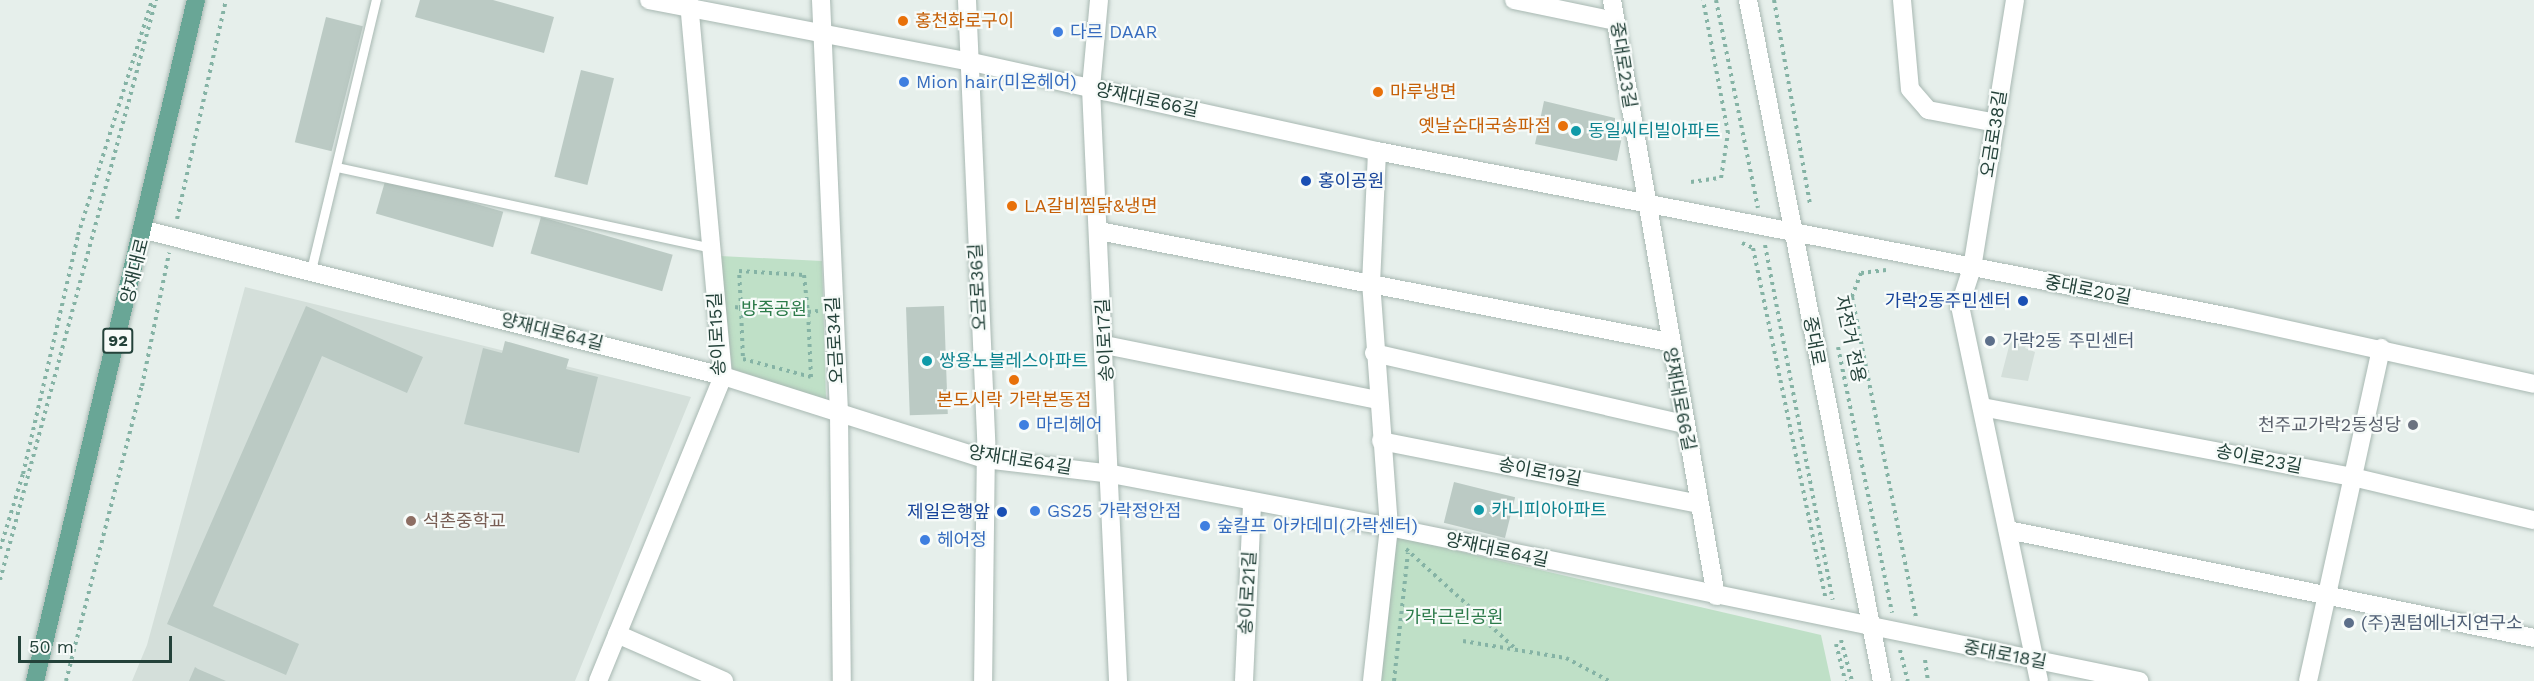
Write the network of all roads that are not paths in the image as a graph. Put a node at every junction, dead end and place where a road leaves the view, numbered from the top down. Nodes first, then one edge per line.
1 (196, 0) edge
2 (376, 0) edge
3 (649, 0) edge
4 (821, 0) edge
5 (968, 0) edge
6 (1099, 0) edge
7 (1515, 0) edge
8 (1612, 0) edge
9 (1748, 0) edge
10 (1902, 0) edge
11 (2016, 0) edge
12 (688, 4) edge
13 (1615, 21) junction
14 (818, 33) junction
15 (967, 61) junction
16 (1091, 88) junction
17 (1996, 123) junction
18 (1377, 151) junction
19 (337, 167) junction
20 (1645, 202) junction
21 (145, 230) junction
22 (1796, 230) junction
23 (1099, 231) junction
24 (711, 248) junction
25 (1972, 268) junction
26 (311, 270) junction
27 (1371, 284) junction
28 (1669, 342) junction
29 (1105, 345) junction
30 (2381, 348) junction
31 (1374, 353) junction
32 (723, 376) junction
33 (2534, 384) edge
34 (1377, 400) junction
35 (1982, 407) junction
36 (839, 414) junction
37 (1684, 424) junction
38 (1381, 441) junction
39 (985, 459) junction
40 (1112, 474) junction
41 (2353, 477) junction
42 (1699, 504) junction
43 (1252, 505) junction
44 (2534, 520) edge
45 (1389, 527) junction
46 (2008, 530) junction
47 (1716, 596) junction
48 (2326, 596) junction
49 (1872, 628) junction
50 (617, 634) junction
51 (2534, 638) edge
52 (2035, 661) junction
53 (34, 681) edge
54 (598, 681) edge
55 (724, 681) edge
56 (842, 681) edge
57 (983, 681) edge
58 (1118, 681) edge
59 (1244, 681) edge
60 (1372, 681) edge
61 (1882, 681) edge
62 (2039, 681) edge
63 (2139, 681) edge
64 (2308, 681) edge

1 - 21 main road, 양재대로 / 92
2 - 19 lane
3 - 12 street, 양재대로66길
4 - 14 street, 오금로34길
5 - 15 street, 오금로36길
6 - 16 street, 송이로17길
7 - 13 street
8 - 13 street, 중대로23길
9 - 22 street, 중대로
10 - 17 street
11 - 17 street, 오금로38길
12 - 14 street, 양재대로66길
12 - 24 street, 송이로15길
13 - 20 street, 중대로23길
14 - 15 street, 양재대로66길
14 - 36 street, 오금로34길
15 - 16 street, 양재대로66길
15 - 39 street, 오금로36길
16 - 18 street, 양재대로66길
16 - 23 street, 송이로17길
17 - 25 street, 오금로38길
18 - 20 street, 양재대로66길
18 - 27 street
19 - 24 lane
19 - 26 lane
20 - 22 street, 양재대로66길
20 - 28 street, 양재대로66길
21 - 26 street, 양재대로64길
21 - 53 main road, 양재대로 / 92
22 - 25 street, 중대로20길
22 - 49 street, 중대로
23 - 27 street
23 - 29 street, 송이로17길
24 - 32 street, 송이로15길
25 - 30 street, 중대로20길
25 - 35 street
26 - 32 street, 양재대로64길
27 - 28 street
27 - 31 street
28 - 37 street, 양재대로66길
29 - 34 street
29 - 40 street, 송이로17길
30 - 33 street, 중대로20길
30 - 41 street
31 - 34 street
31 - 37 street
32 - 36 street, 양재대로64길
32 - 50 street, 송이로15길
34 - 38 street
35 - 41 street, 송이로23길
35 - 46 street
36 - 39 street, 양재대로64길
36 - 56 street, 오금로34길
37 - 42 street, 양재대로66길
38 - 42 street, 송이로19길
38 - 45 street
39 - 40 street, 양재대로64길
39 - 57 street, 오금로36길
40 - 43 street, 양재대로64길
40 - 58 street, 송이로17길
41 - 44 street, 송이로23길
41 - 48 street
42 - 47 street, 양재대로66길
43 - 45 street, 양재대로64길
43 - 59 street, 송이로21길
45 - 47 street, 양재대로64길
45 - 60 street
46 - 48 street
46 - 52 street
47 - 49 street, 양재대로64길
48 - 51 street
48 - 64 street
49 - 52 street, 중대로18길
49 - 61 street, 중대로
50 - 54 street, 송이로15길
50 - 55 street
52 - 62 street
52 - 63 street, 중대로18길

